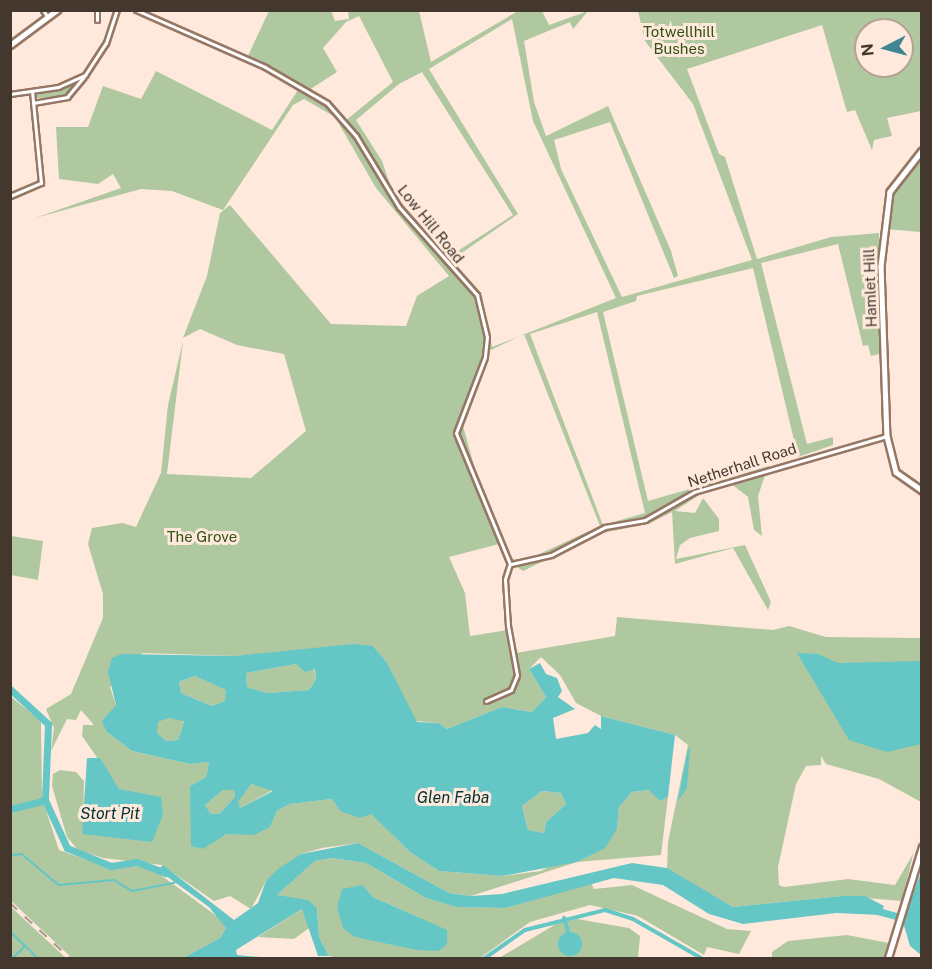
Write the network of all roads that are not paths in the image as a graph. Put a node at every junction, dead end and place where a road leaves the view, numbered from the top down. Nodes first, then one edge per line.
1 (43, 10) edge
2 (57, 10) edge
3 (97, 10) edge
4 (117, 10) edge
5 (136, 10) edge
6 (47, 16) junction
7 (97, 21) dead end
8 (10, 45) edge
9 (85, 75) junction
10 (72, 80) junction
11 (77, 86) junction
12 (32, 92) junction
13 (10, 94) edge
14 (33, 103) junction
15 (921, 151) edge
16 (10, 196) edge
17 (886, 436) junction
18 (921, 490) edge
19 (510, 564) junction
20 (486, 701) dead end
21 (921, 847) edge
22 (888, 958) edge

1 - 6 street
2 - 6 street
3 - 7 street
4 - 9 street
5 - 19 street, Low Hill Road
6 - 8 street
9 - 10 street
9 - 11 street
10 - 11 street
10 - 12 street
11 - 14 street
12 - 13 street
12 - 14 street
14 - 16 street
15 - 17 street, Hamlet Hill
17 - 18 street, Hamlet Hill
17 - 19 street, Netherhall Road
19 - 20 street
21 - 22 street

